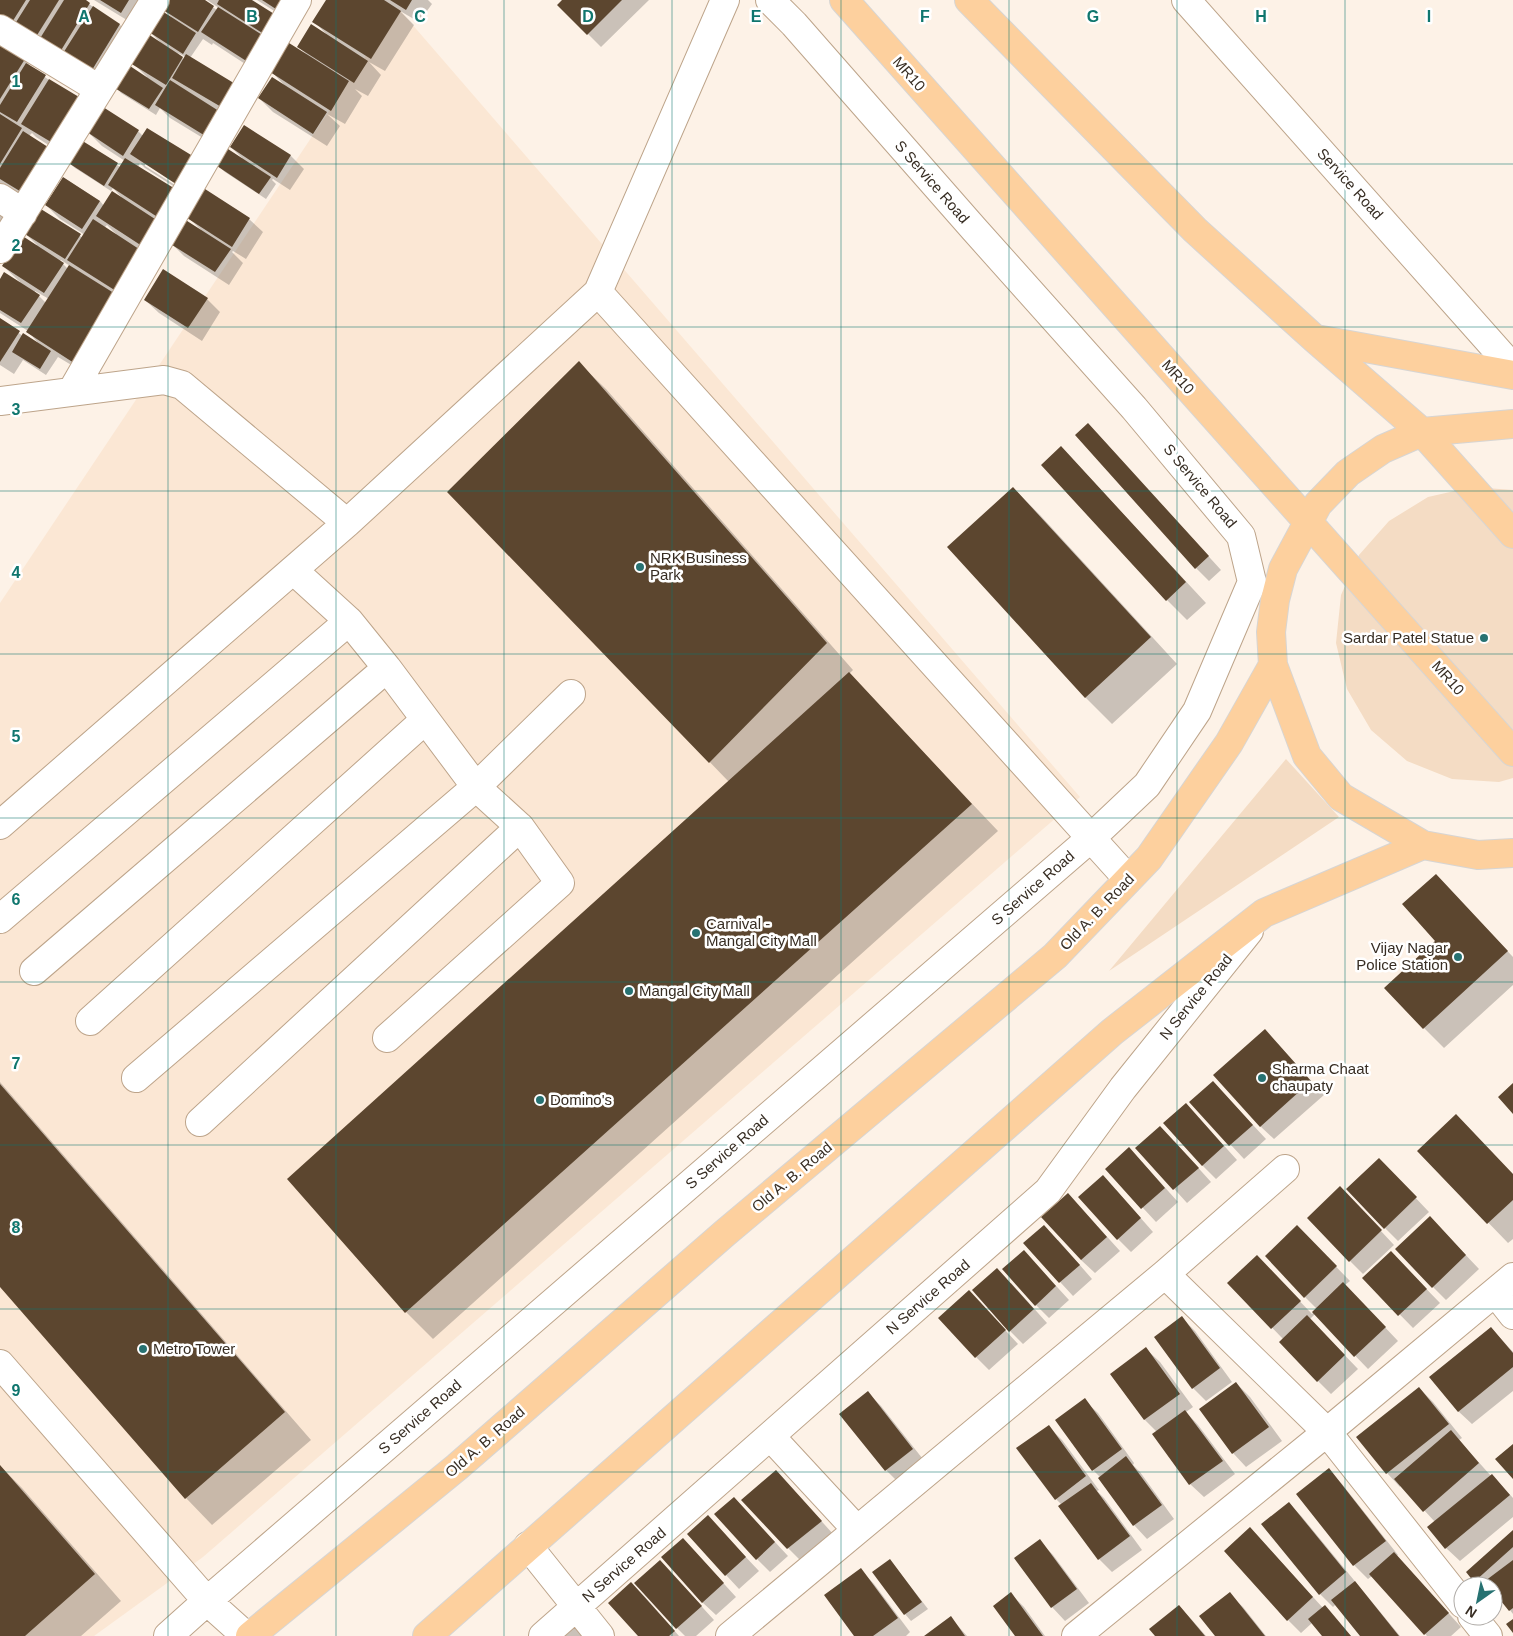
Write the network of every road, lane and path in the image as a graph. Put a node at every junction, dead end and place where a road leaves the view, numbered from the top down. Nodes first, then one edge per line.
1 (155, 0) edge
2 (297, 0) edge
3 (725, 0) edge
4 (770, 0) edge
5 (844, 0) edge
6 (969, 0) edge
7 (1186, 0) edge
8 (0, 29) edge
9 (99, 89) junction
10 (0, 198) edge
11 (23, 213) junction
12 (0, 249) edge
13 (598, 292) junction
14 (1315, 339) junction
15 (1513, 368) edge
16 (1513, 375) edge
17 (72, 391) junction
18 (0, 401) edge
19 (1513, 424) edge
20 (1422, 432) junction
21 (1308, 520) junction
22 (347, 523) junction
23 (1513, 534) edge
24 (293, 570) junction
25 (349, 621) junction
26 (1273, 664) junction
27 (386, 668) junction
28 (570, 694) dead end
29 (425, 720) junction
30 (1513, 752) edge
31 (476, 787) junction
32 (0, 825) edge
33 (520, 827) junction
34 (1091, 838) junction
35 (1423, 845) junction
36 (1513, 852) edge
37 (1128, 880) junction
38 (1264, 913) junction
39 (0, 919) edge
40 (34, 971) dead end
41 (90, 1021) dead end
42 (387, 1038) dead end
43 (136, 1078) dead end
44 (200, 1122) dead end
45 (1285, 1169) dead end
46 (1165, 1274) junction
47 (1504, 1285) edge
48 (1513, 1315) edge
49 (0, 1364) edge
50 (1327, 1432) junction
51 (770, 1436) junction
52 (857, 1530) junction
53 (528, 1546) junction
54 (1453, 1591) edge
55 (207, 1601) junction
56 (576, 1607) junction
57 (168, 1636) edge
58 (246, 1636) edge
59 (250, 1636) edge
60 (427, 1636) edge
61 (543, 1636) edge
62 (600, 1636) edge
63 (730, 1636) edge
64 (1076, 1636) edge

1 - 9 street
2 - 17 street
3 - 13 street
4 - 34 street, S Service Road
5 - 21 main road, MR10
6 - 14 main road
7 - 15 street, Service Road
8 - 9 street
9 - 11 street
10 - 11 street
11 - 12 street
13 - 22 street
13 - 34 street
14 - 16 main road
14 - 20 main road
17 - 18 street
17 - 22 street
19 - 20 main road
20 - 21 main road
20 - 23 main road
21 - 26 main road
21 - 30 main road, MR10
22 - 24 street
24 - 25 street
24 - 32 street
25 - 27 street
25 - 39 street
26 - 35 main road
26 - 37 main road, Old A. B. Road
27 - 29 street
27 - 40 street
28 - 31 street
29 - 31 street
29 - 41 street
31 - 33 street
31 - 43 street
33 - 42 street
33 - 44 street
34 - 37 street
34 - 55 street, S Service Road
35 - 36 main road
35 - 38 main road
37 - 59 main road, Old A. B. Road
38 - 51 street, N Service Road
38 - 53 main road
45 - 46 street
46 - 50 street
46 - 52 street
47 - 48 street
47 - 50 street
49 - 55 street
50 - 54 street
50 - 64 street
51 - 52 street
51 - 56 street, N Service Road
52 - 63 street
53 - 56 street
53 - 60 main road
55 - 57 street, S Service Road
55 - 58 street
56 - 61 street, N Service Road
56 - 62 street

